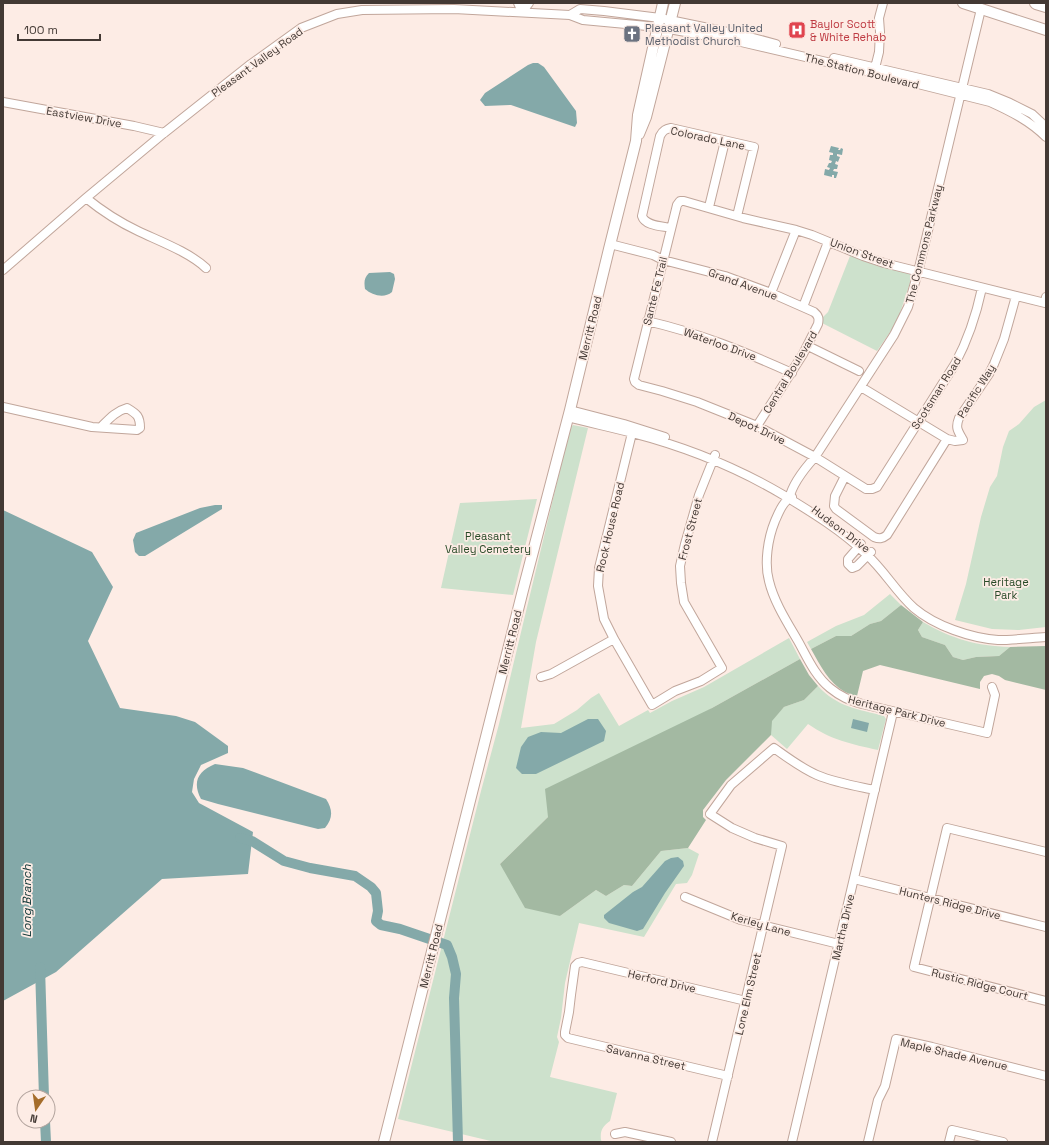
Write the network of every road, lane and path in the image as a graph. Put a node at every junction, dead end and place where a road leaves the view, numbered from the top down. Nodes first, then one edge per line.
1 (518, 3) edge
2 (529, 3) edge
3 (664, 3) edge
4 (675, 3) edge
5 (883, 3) edge
6 (963, 3) edge
7 (1036, 3) edge
8 (454, 6) edge
9 (1046, 6) edge
10 (981, 9) junction
11 (522, 12) junction
12 (659, 23) junction
13 (670, 25) junction
14 (1046, 30) edge
15 (875, 70) junction
16 (961, 91) junction
17 (3, 102) edge
18 (1046, 127) edge
19 (164, 133) junction
20 (1046, 137) edge
21 (636, 141) junction
22 (725, 141) junction
23 (86, 198) junction
24 (680, 201) joint
25 (709, 208) junction
26 (737, 216) junction
27 (671, 228) junction
28 (796, 230) junction
29 (828, 242) junction
30 (610, 247) junction
31 (663, 260) junction
32 (206, 268) dead end
33 (3, 270) edge
34 (918, 272) junction
35 (982, 288) junction
36 (771, 293) junction
37 (1016, 296) junction
38 (1045, 300) edge
39 (803, 307) junction
40 (819, 317) joint
41 (648, 321) junction
42 (808, 346) junction
43 (859, 371) dead end
44 (792, 373) junction
45 (635, 382) joint
46 (861, 386) junction
47 (3, 407) edge
48 (569, 414) junction
49 (918, 422) junction
50 (757, 426) junction
51 (101, 427) dead end
52 (632, 433) junction
53 (947, 439) junction
54 (714, 457) junction
55 (815, 458) junction
56 (845, 476) junction
57 (872, 489) joint
58 (791, 496) junction
59 (860, 545) junction
60 (869, 553) junction
61 (1046, 632) edge
62 (1046, 637) edge
63 (614, 639) junction
64 (541, 677) dead end
65 (992, 687) dead end
66 (652, 705) joint
67 (893, 712) junction
68 (875, 790) junction
69 (1046, 852) edge
70 (854, 879) junction
71 (685, 897) dead end
72 (930, 898) junction
73 (764, 926) junction
74 (1046, 927) edge
75 (839, 944) junction
76 (746, 1001) junction
77 (1046, 1001) edge
78 (565, 1035) joint
79 (728, 1076) junction
80 (1046, 1076) edge
81 (615, 1134) dead end
82 (384, 1142) edge
83 (671, 1142) edge
84 (712, 1142) edge
85 (792, 1142) edge
86 (868, 1142) edge
87 (949, 1142) edge
88 (1003, 1142) edge

1 - 11 street
2 - 11 street
3 - 12 main road, Merritt Road
4 - 13 main road, Merritt Road
5 - 15 street
6 - 10 main road
7 - 9 highway
8 - 11 street, Pleasant Valley Road
8 - 19 street, Pleasant Valley Road
10 - 14 main road
10 - 16 street, The Commons Parkway
11 - 12 street, Pleasant Valley Road
12 - 13 street, Pleasant Valley Road
12 - 21 main road, Merritt Road
13 - 15 street, The Station Boulevard
13 - 21 main road, Merritt Road
15 - 16 street, The Station Boulevard
16 - 18 street, The Station Boulevard
16 - 20 street, The Station Boulevard
16 - 34 street, The Commons Parkway
17 - 19 street, Eastview Drive
19 - 23 street, Pleasant Valley Road
21 - 30 main road, Merritt Road
22 - 25 street
22 - 26 street, Colorado Lane
22 - 27 street, Colorado Lane
23 - 32 street
23 - 33 street, Pleasant Valley Road
24 - 25 street, Union Street
24 - 27 street, Sante Fe Trail
25 - 26 street, Union Street
26 - 28 street, Union Street
27 - 31 street, Sante Fe Trail
28 - 29 street, Union Street
28 - 36 street
29 - 34 street, Union Street
29 - 39 street
30 - 31 street, Grand Avenue
30 - 48 main road, Merritt Road
31 - 36 street, Grand Avenue
31 - 41 street, Sante Fe Trail
34 - 35 street, Union Street
34 - 46 street, The Commons Parkway
35 - 37 street, Union Street
35 - 49 street, Scotsman Road
36 - 39 street, Grand Avenue
37 - 38 street, Union Street
37 - 53 street, Pacific Way
39 - 40 street, Grand Avenue
40 - 42 street, Central Boulevard
41 - 44 street, Waterloo Drive
41 - 45 street, Sante Fe Trail
42 - 43 street
42 - 44 street, Central Boulevard
44 - 50 street, Central Boulevard
45 - 50 street, Depot Drive
46 - 49 street
46 - 55 street, The Commons Parkway
47 - 51 street
48 - 52 street, Hudson Drive
48 - 54 street, Hudson Drive
48 - 82 main road, Merritt Road
49 - 53 street
49 - 57 street, Scotsman Road
50 - 55 street, Depot Drive
52 - 54 street, Hudson Drive
52 - 63 street, Rock House Road
53 - 56 street
54 - 58 street, Hudson Drive
54 - 66 street, Frost Street
55 - 56 street, Depot Drive
55 - 58 street, The Commons Parkway
56 - 57 street, Depot Drive
58 - 59 street, Hudson Drive
58 - 67 street, Heritage Park Drive
59 - 60 street, Hudson Drive
59 - 60 street
60 - 61 street, Hudson Drive
60 - 62 street, Hudson Drive
63 - 64 street
63 - 66 street, Rock House Road
65 - 67 street, Heritage Park Drive
67 - 68 street, Martha Drive
68 - 70 street, Martha Drive
68 - 73 street, Lone Elm Street
69 - 72 street
70 - 72 street, Hunters Ridge Drive
70 - 75 street, Martha Drive
71 - 73 street, Kerley Lane
72 - 74 street, Hunters Ridge Drive
72 - 77 street, Rustic Ridge Court
73 - 75 street, Kerley Lane
73 - 76 street, Lone Elm Street
75 - 85 street, Martha Drive
76 - 78 street, Herford Drive
76 - 79 street, Lone Elm Street
78 - 79 street, Savanna Street
79 - 84 street, Lone Elm Street
80 - 86 street, Maple Shade Avenue
81 - 83 street
87 - 88 street

